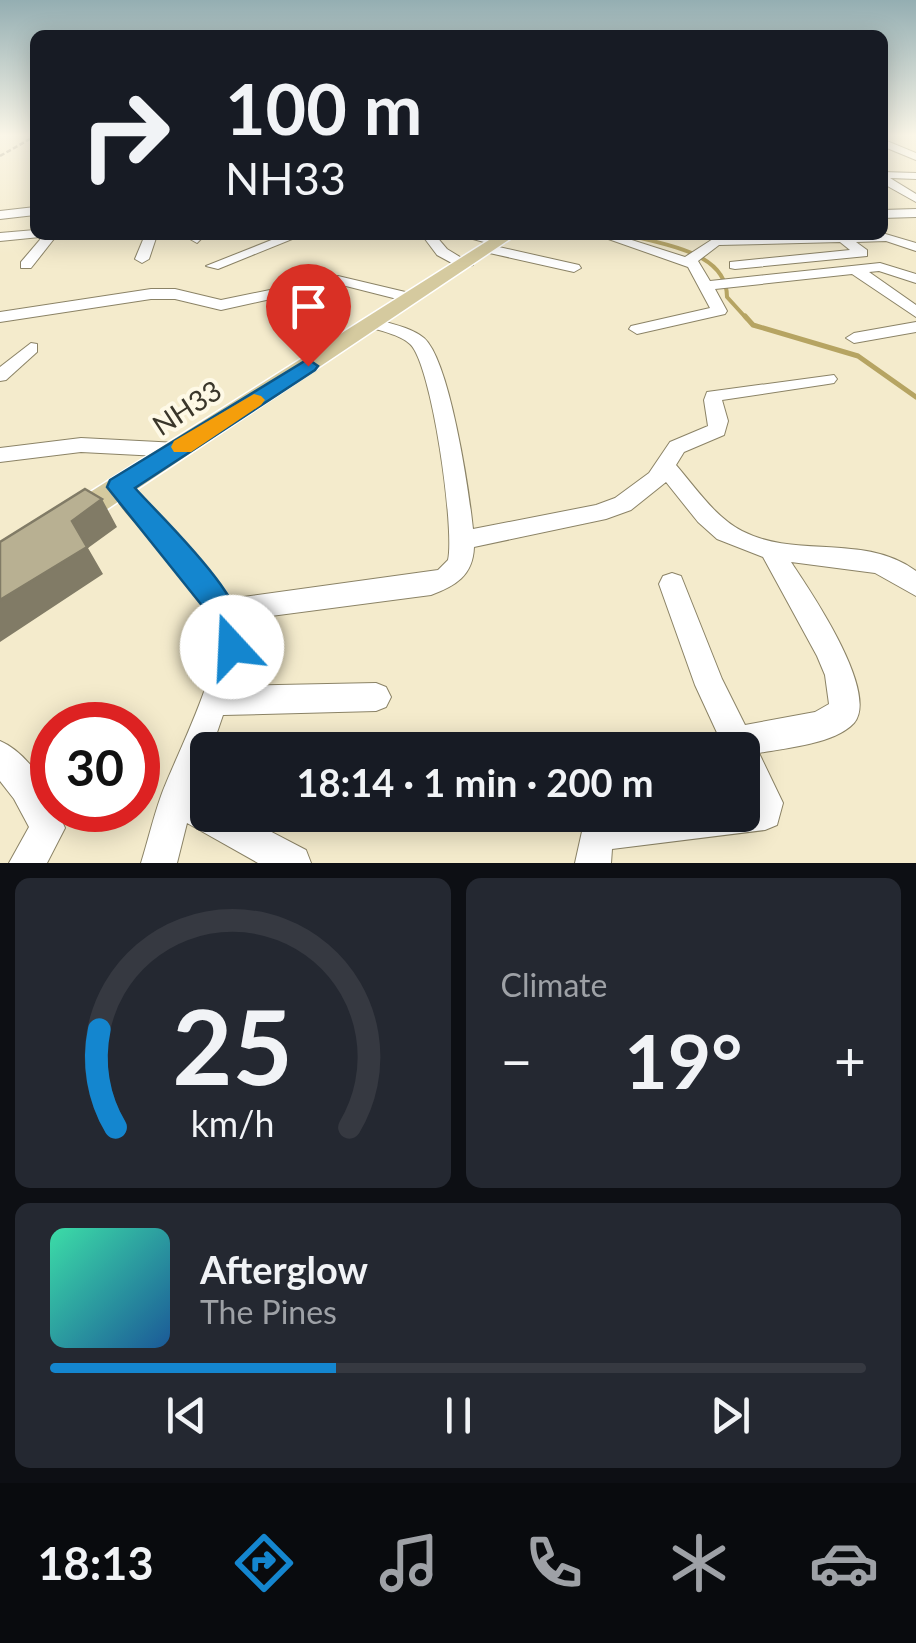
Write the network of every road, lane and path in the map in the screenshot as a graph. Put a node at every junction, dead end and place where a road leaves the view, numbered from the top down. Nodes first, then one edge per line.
1 (888, 176) edge
2 (916, 176) edge
3 (888, 180) edge
4 (916, 200) edge
5 (30, 212) edge
6 (916, 213) edge
7 (888, 214) edge
8 (0, 215) edge
9 (30, 230) edge
10 (916, 235) edge
11 (0, 237) edge
12 (888, 237) edge
13 (888, 239) edge
14 (47, 240) edge
15 (148, 240) edge
16 (283, 240) edge
17 (432, 240) edge
18 (623, 240) edge
19 (707, 240) edge
20 (732, 240) edge
21 (756, 240) edge
22 (845, 240) edge
23 (744, 241) junction
24 (499, 242) edge
25 (916, 247) edge
26 (142, 258) dead end
27 (693, 258) junction
28 (763, 262) junction
29 (466, 264) junction
30 (26, 265) dead end
31 (736, 265) dead end
32 (213, 266) dead end
33 (574, 268) dead end
34 (854, 269) junction
35 (777, 278) junction
36 (916, 279) edge
37 (720, 284) junction
38 (413, 298) junction
39 (916, 312) edge
40 (0, 317) edge
41 (372, 323) junction
42 (637, 328) dead end
43 (916, 328) edge
44 (854, 338) dead end
45 (17, 356) edge
46 (0, 376) edge
47 (828, 379) dead end
48 (178, 450) junction
49 (0, 455) edge
50 (665, 466) junction
51 (119, 487) junction
52 (60, 526) edge
53 (464, 540) junction
54 (771, 550) junction
55 (672, 584) dead end
56 (916, 585) edge
57 (223, 611) junction
58 (376, 697) dead end
59 (214, 701) junction
60 (733, 732) edge
61 (760, 743) edge
62 (0, 757) edge
63 (760, 791) edge
64 (176, 799) junction
65 (760, 813) edge
66 (610, 832) edge
67 (27, 863) edge
68 (159, 863) edge
69 (292, 863) edge
70 (593, 863) edge

1 - 2 street
3 - 4 street
5 - 8 street
6 - 7 street
9 - 11 street
10 - 12 street
13 - 25 street
14 - 30 street
15 - 26 street
16 - 32 street
17 - 29 street
18 - 27 street
19 - 27 street
20 - 23 street
21 - 23 street
22 - 28 street
23 - 28 street
24 - 29 main road, NH33
24 - 33 street
27 - 37 street
28 - 31 street
28 - 35 street
29 - 38 main road, NH33
34 - 35 street
34 - 36 street
34 - 39 street
35 - 37 street
37 - 42 street
38 - 40 street
38 - 41 main road, NH33
41 - 48 main road, NH33
41 - 53 street
43 - 44 street
45 - 46 street
47 - 50 street
48 - 49 street
48 - 51 main road, NH33
50 - 53 street
50 - 54 street
51 - 52 main road, NH33
51 - 57 street
53 - 57 street
54 - 56 street
54 - 61 street
55 - 60 street
57 - 59 street
58 - 59 street
59 - 64 street
62 - 67 street
63 - 65 street
64 - 68 street
64 - 69 street
66 - 70 street

